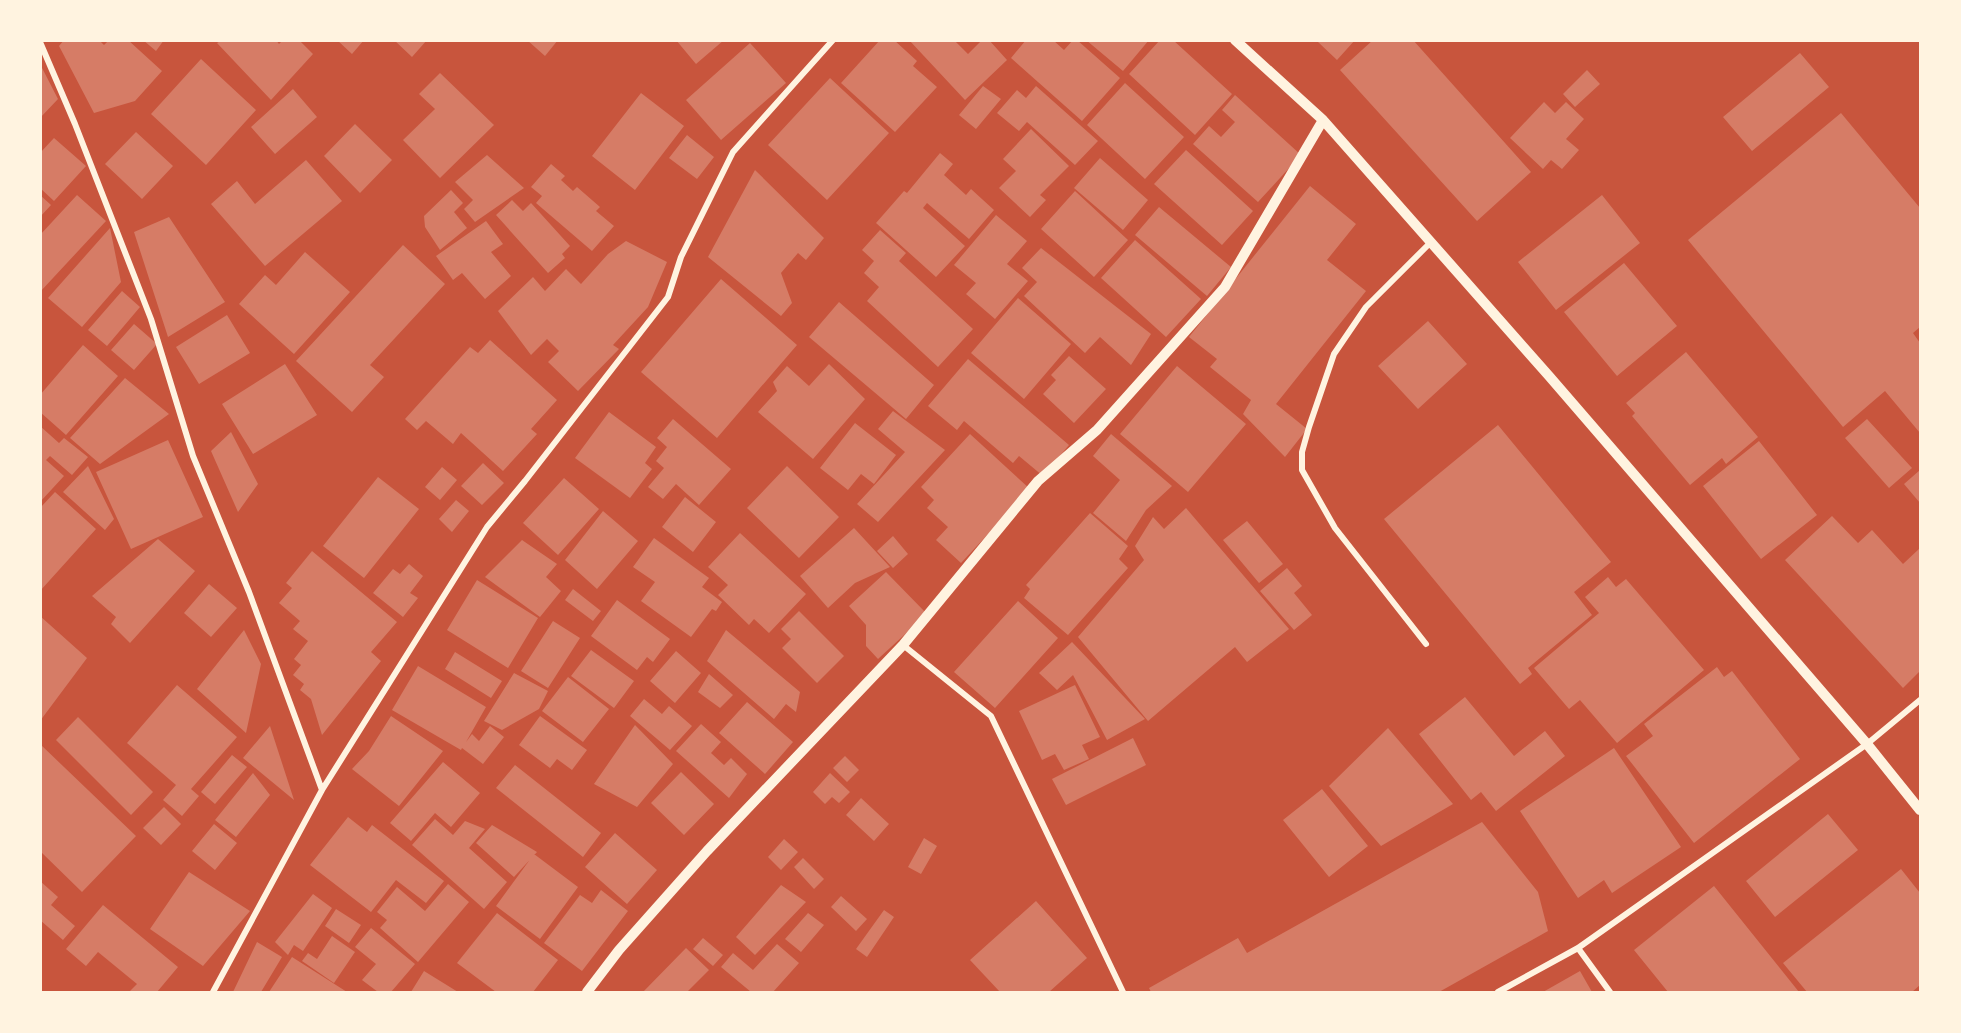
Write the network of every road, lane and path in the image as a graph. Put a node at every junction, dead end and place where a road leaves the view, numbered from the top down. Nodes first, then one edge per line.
1 (833, 40) edge
2 (1235, 40) edge
3 (40, 42) edge
4 (1323, 120) junction
5 (1431, 242) junction
6 (1426, 644) dead end
7 (903, 645) junction
8 (1920, 700) edge
9 (1867, 744) junction
10 (322, 790) junction
11 (1920, 810) edge
12 (1578, 948) junction
13 (213, 993) edge
14 (587, 993) edge
15 (1123, 993) edge
16 (1498, 993) edge
17 (1610, 993) edge

1 - 10 street
2 - 4 street
3 - 10 street
4 - 5 street
4 - 7 street
5 - 6 street
5 - 9 street
7 - 14 street
7 - 15 street
8 - 9 street
9 - 11 street
9 - 12 street
10 - 13 street
12 - 16 street
12 - 17 street

